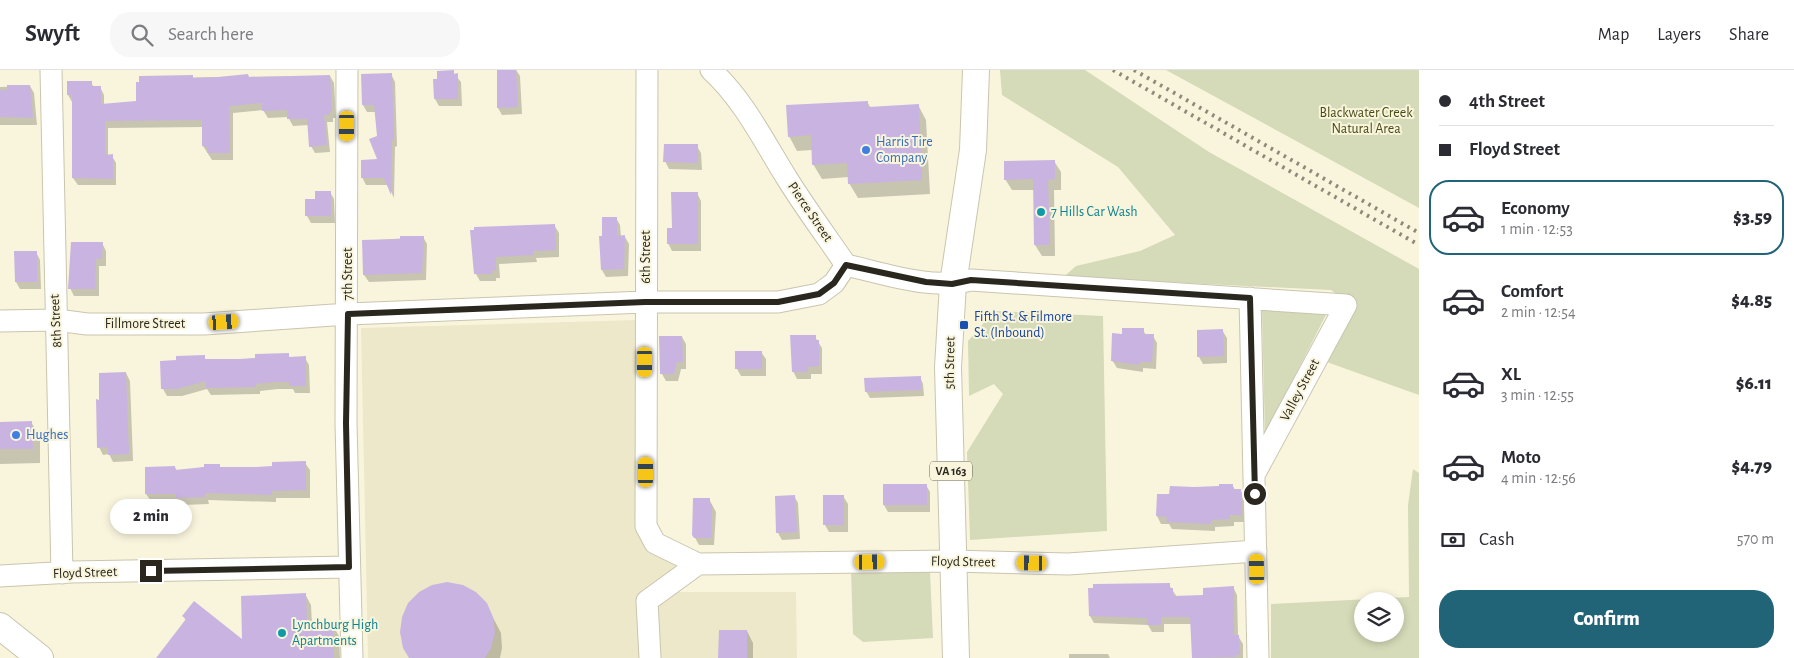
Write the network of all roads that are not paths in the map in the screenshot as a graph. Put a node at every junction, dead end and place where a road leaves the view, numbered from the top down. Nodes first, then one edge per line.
1 (51, 70) edge
2 (347, 70) edge
3 (647, 70) edge
4 (712, 70) edge
5 (976, 70) edge
6 (846, 265) junction
7 (952, 284) junction
8 (1250, 298) junction
9 (645, 302) junction
10 (348, 314) junction
11 (58, 320) junction
12 (0, 321) edge
13 (1254, 475) junction
14 (1256, 552) junction
15 (954, 561) junction
16 (698, 564) junction
17 (349, 567) junction
18 (62, 573) junction
19 (0, 576) edge
20 (0, 626) edge
21 (40, 658) edge
22 (352, 658) edge
23 (650, 658) edge
24 (956, 658) edge
25 (1258, 658) edge

1 - 11 street, 8th Street
2 - 10 street, 7th Street
3 - 9 street, 6th Street
4 - 6 street, Pierce Street
5 - 7 main road, 5th Street / VA 163
6 - 7 street
6 - 9 street, Fillmore Street
7 - 8 street
7 - 15 main road, 5th Street / VA 163
8 - 13 street
8 - 13 street, Valley Street
9 - 10 street, Fillmore Street
9 - 16 street, 6th Street
10 - 11 street, Fillmore Street
10 - 17 street, 7th Street
11 - 12 street, Fillmore Street
11 - 18 street, 8th Street
13 - 14 street
14 - 15 street, Floyd Street
14 - 25 street
15 - 16 street, Floyd Street
15 - 24 main road, 5th Street / VA 163
16 - 23 street
17 - 18 street, Floyd Street
17 - 22 street, 7th Street
18 - 19 street, Floyd Street
20 - 21 main road

